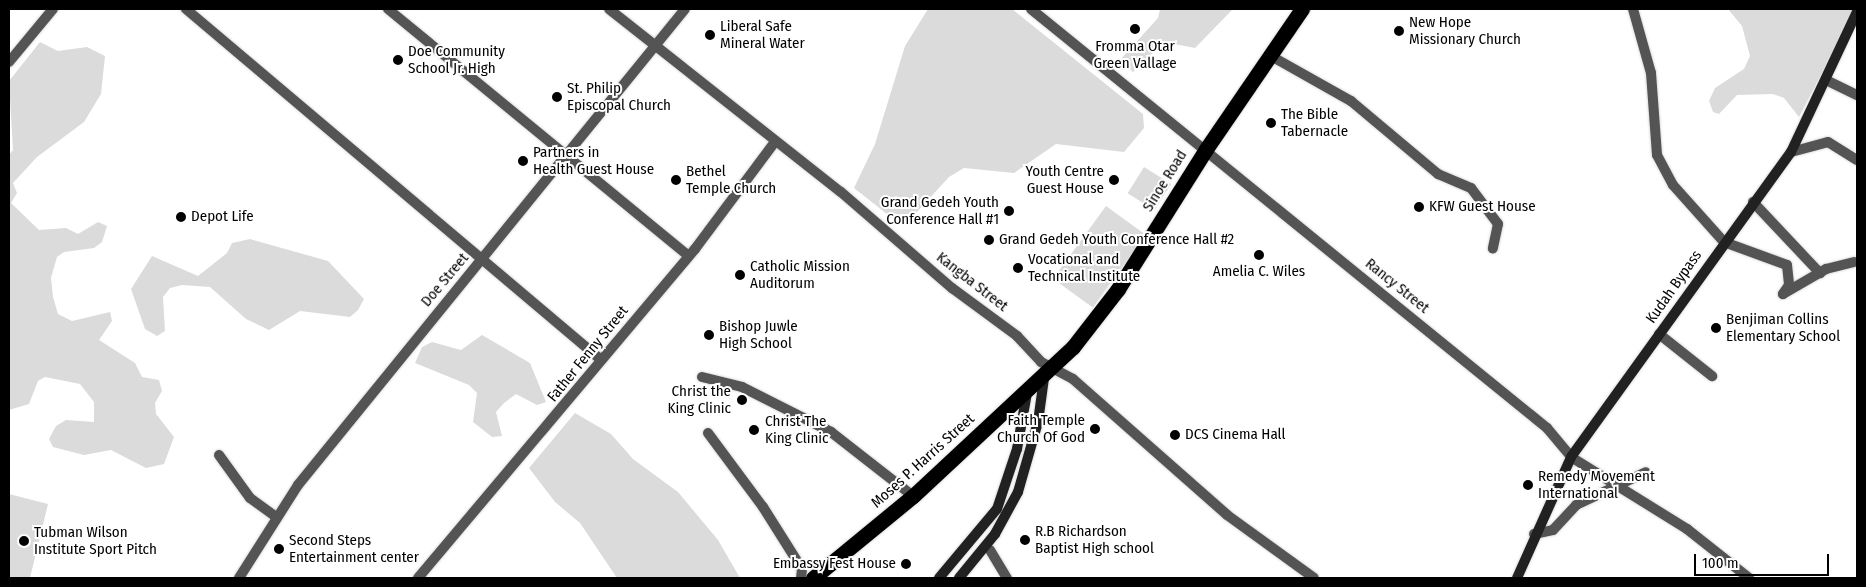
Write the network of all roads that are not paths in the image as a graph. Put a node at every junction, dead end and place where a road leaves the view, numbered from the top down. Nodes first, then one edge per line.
1 (53, 9) edge
2 (186, 9) edge
3 (388, 9) edge
4 (609, 9) edge
5 (685, 9) edge
6 (1031, 9) edge
7 (1302, 9) edge
8 (1633, 9) edge
9 (1857, 12) edge
10 (656, 46) junction
11 (1271, 56) junction
12 (9, 62) edge
13 (1828, 81) junction
14 (1857, 95) edge
15 (774, 143) junction
16 (1206, 149) junction
17 (1791, 152) junction
18 (568, 154) junction
19 (1857, 160) edge
20 (1753, 202) junction
21 (1724, 242) junction
22 (1493, 248) dead end
23 (689, 256) junction
24 (482, 258) junction
25 (1854, 262) dead end
26 (1820, 273) junction
27 (1659, 334) junction
28 (600, 359) junction
29 (1049, 373) junction
30 (1712, 376) dead end
31 (702, 377) dead end
32 (1027, 393) junction
33 (708, 433) dead end
34 (219, 456) dead end
35 (1571, 457) junction
36 (1646, 472) dead end
37 (1623, 486) junction
38 (913, 496) junction
39 (276, 517) junction
40 (1534, 534) junction
41 (990, 550) dead end
42 (239, 578) edge
43 (418, 578) edge
44 (801, 578) edge
45 (813, 578) edge
46 (939, 578) edge
47 (958, 578) edge
48 (1007, 578) edge
49 (1314, 578) edge
50 (1517, 578) edge
51 (1749, 578) edge

1 - 12 street
2 - 24 street
3 - 18 street
4 - 10 street, Kangba Street
5 - 10 street, Doe Street
6 - 16 street, Rancy Street
7 - 11 highway, Sinoe Road
8 - 21 street
9 - 13 street, Kudah Bypass
10 - 15 street, Kangba Street
10 - 18 street, Doe Street
11 - 16 highway, Sinoe Road
11 - 22 street
13 - 14 street
13 - 17 street, Kudah Bypass
15 - 23 street, Father Fenny Street
15 - 29 street, Kangba Street
16 - 29 highway, Sinoe Road
16 - 35 street, Rancy Street
17 - 19 street
17 - 20 street, Kudah Bypass
18 - 23 street
18 - 24 street, Doe Street
20 - 21 street, Kudah Bypass
20 - 26 street
21 - 26 street
21 - 27 street, Kudah Bypass
23 - 28 street, Father Fenny Street
24 - 28 street
24 - 39 street, Doe Street
25 - 26 street
27 - 30 street
27 - 35 street, Kudah Bypass
28 - 43 street, Father Fenny Street
29 - 32 highway, Moses P. Harris Street
29 - 47 street
29 - 49 street, Kangba Street
31 - 38 street
32 - 38 highway, Moses P. Harris Street
32 - 46 street
33 - 44 street
34 - 39 street
35 - 37 street, Rancy Street
35 - 40 street, Kudah Bypass
36 - 37 street
37 - 40 street
37 - 51 street, Rancy Street
38 - 45 highway, Moses P. Harris Street
39 - 42 street, Doe Street
40 - 50 street, Kudah Bypass
41 - 48 street

